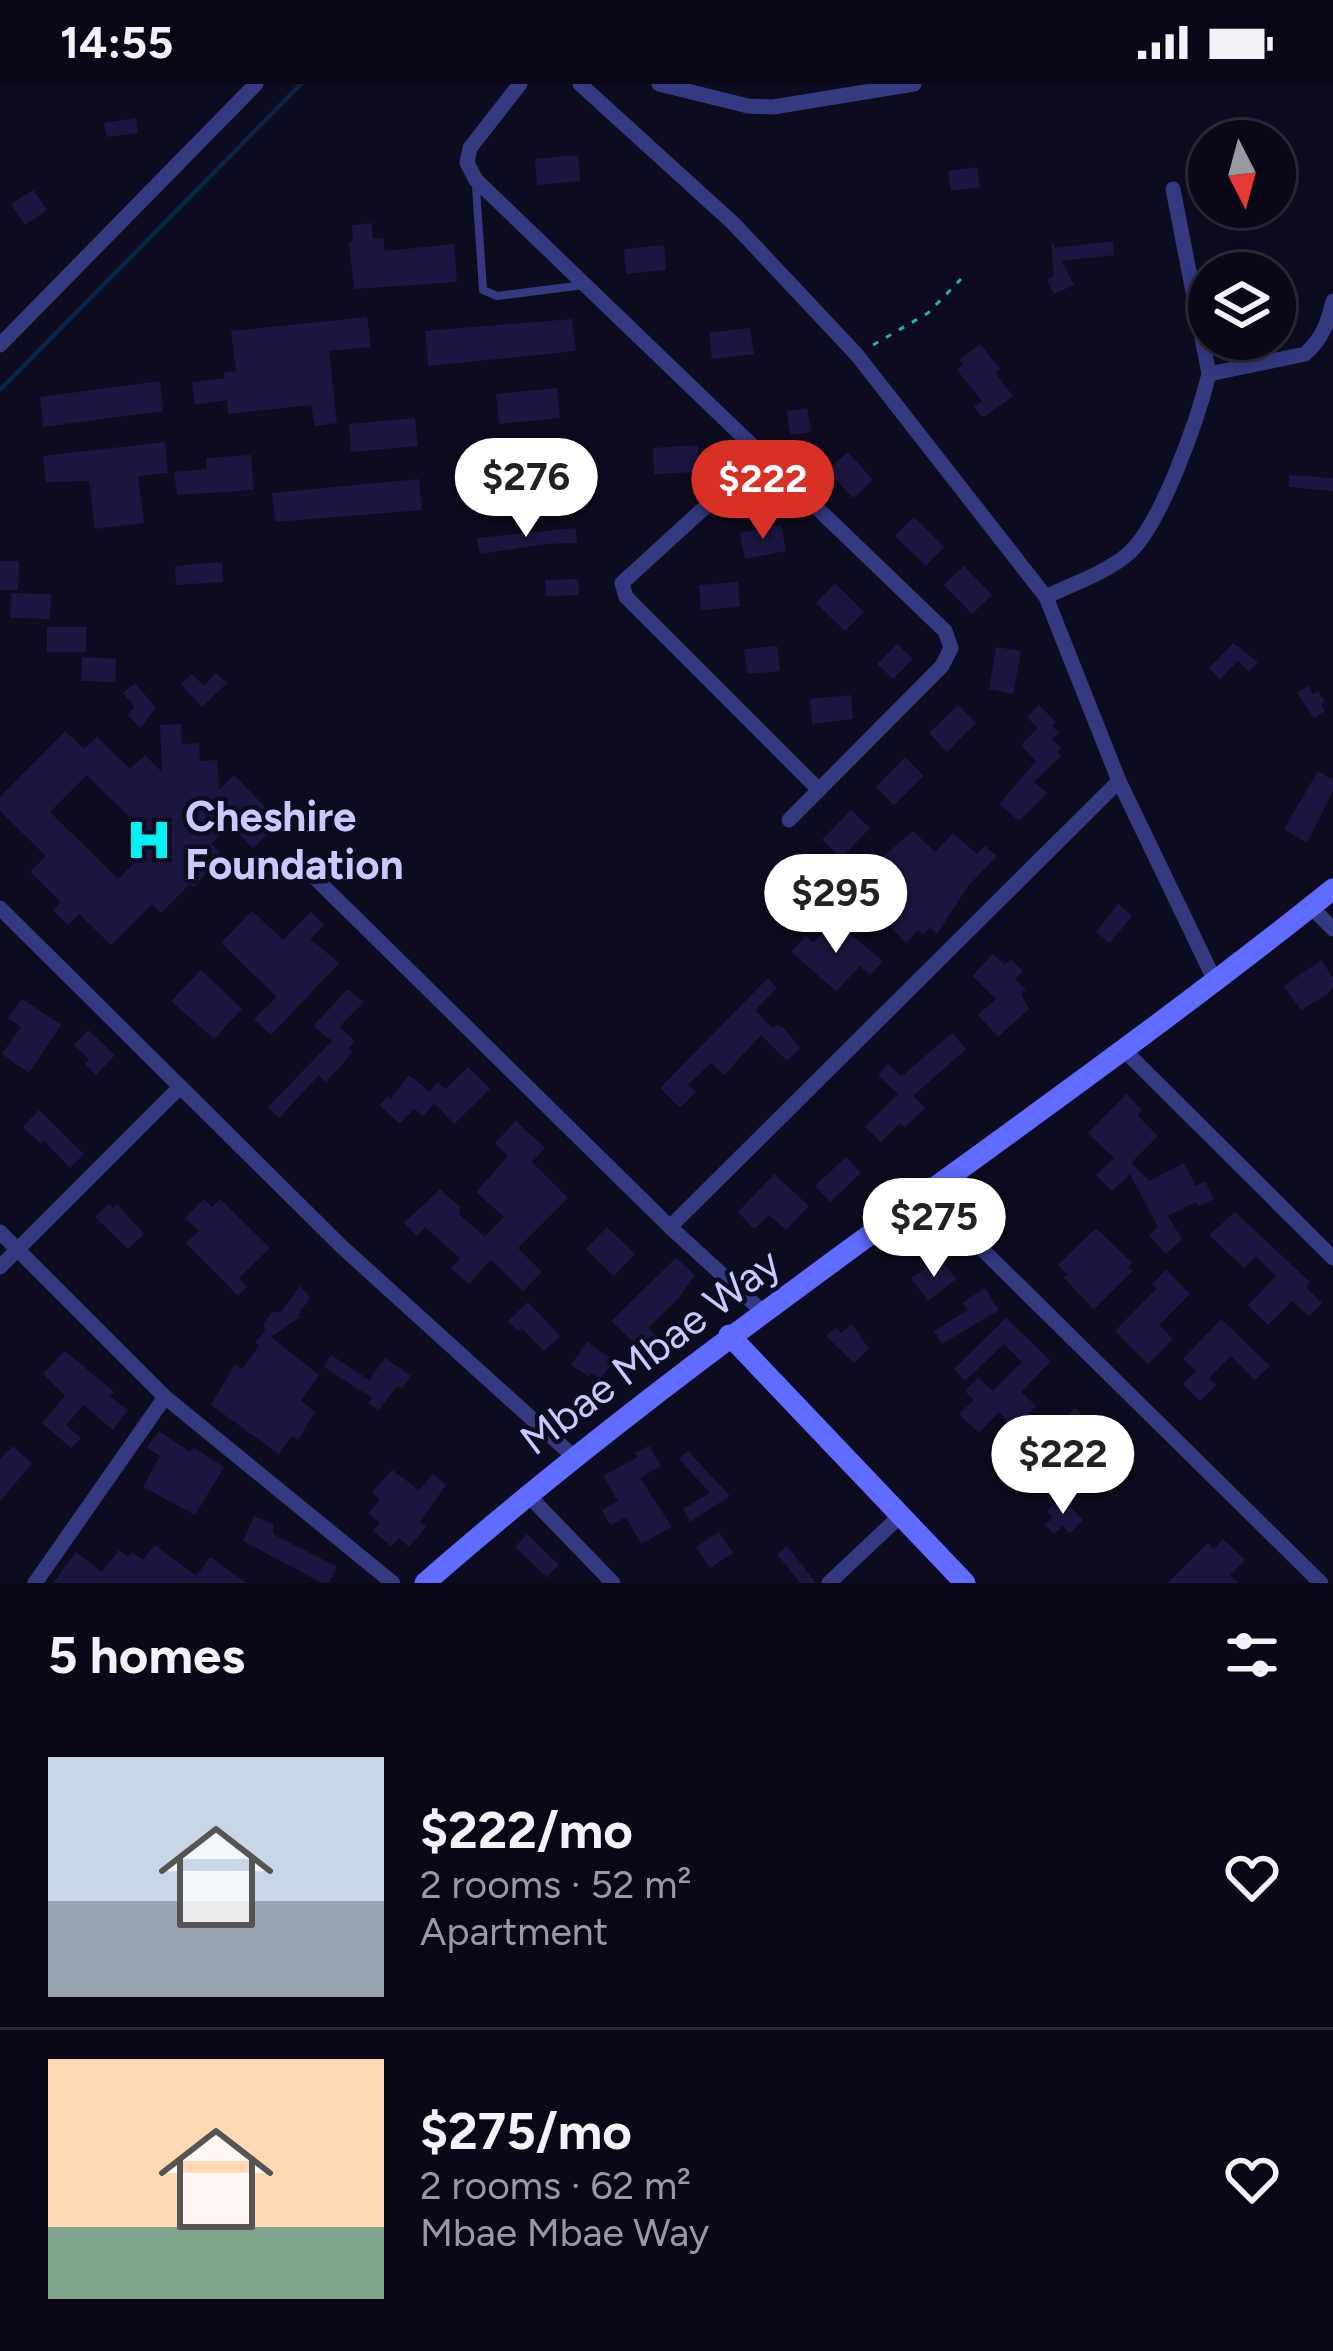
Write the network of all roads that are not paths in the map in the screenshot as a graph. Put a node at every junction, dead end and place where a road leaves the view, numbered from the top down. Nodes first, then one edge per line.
1 (256, 84) edge
2 (520, 84) edge
3 (580, 84) edge
4 (659, 84) edge
5 (914, 84) edge
6 (476, 180) junction
7 (1173, 189) dead end
8 (585, 285) junction
9 (1333, 301) edge
10 (0, 345) edge
11 (1209, 374) junction
12 (760, 456) junction
13 (1046, 597) junction
14 (1118, 781) junction
15 (819, 790) junction
16 (789, 820) dead end
17 (308, 871) dead end
18 (1333, 889) edge
19 (1311, 907) junction
20 (0, 908) edge
21 (1333, 929) edge
22 (1215, 980) junction
23 (1124, 1050) junction
24 (179, 1088) junction
25 (925, 1193) junction
26 (670, 1227) junction
27 (0, 1232) edge
28 (17, 1249) junction
29 (1333, 1258) edge
30 (0, 1267) edge
31 (764, 1312) junction
32 (729, 1335) junction
33 (165, 1397) junction
34 (574, 1456) junction
35 (527, 1494) junction
36 (899, 1516) junction
37 (35, 1583) edge
38 (393, 1583) edge
39 (425, 1583) edge
40 (613, 1583) edge
41 (829, 1583) edge
42 (965, 1583) edge
43 (1321, 1583) edge

1 - 10 street
2 - 6 street
3 - 13 street
4 - 5 street
6 - 8 street
6 - 8 lane
7 - 11 street
8 - 12 street
9 - 11 street
11 - 13 street
12 - 15 street
12 - 15 street
13 - 14 street
14 - 22 street
14 - 26 street
15 - 16 street
17 - 26 street
18 - 19 street, Mbae Mbae Way
19 - 21 street
19 - 22 street, Mbae Mbae Way
20 - 24 street
22 - 23 street, Mbae Mbae Way
23 - 25 street, Mbae Mbae Way
23 - 29 street
24 - 28 street
24 - 34 street
25 - 31 street, Mbae Mbae Way
25 - 43 street
26 - 31 street
27 - 28 street
28 - 30 street
28 - 33 street
31 - 32 street, Mbae Mbae Way
32 - 34 street, Mbae Mbae Way
32 - 36 street
33 - 37 street
33 - 38 street
34 - 35 street, Mbae Mbae Way
35 - 39 street, Mbae Mbae Way
35 - 40 street
36 - 41 street
36 - 42 street

